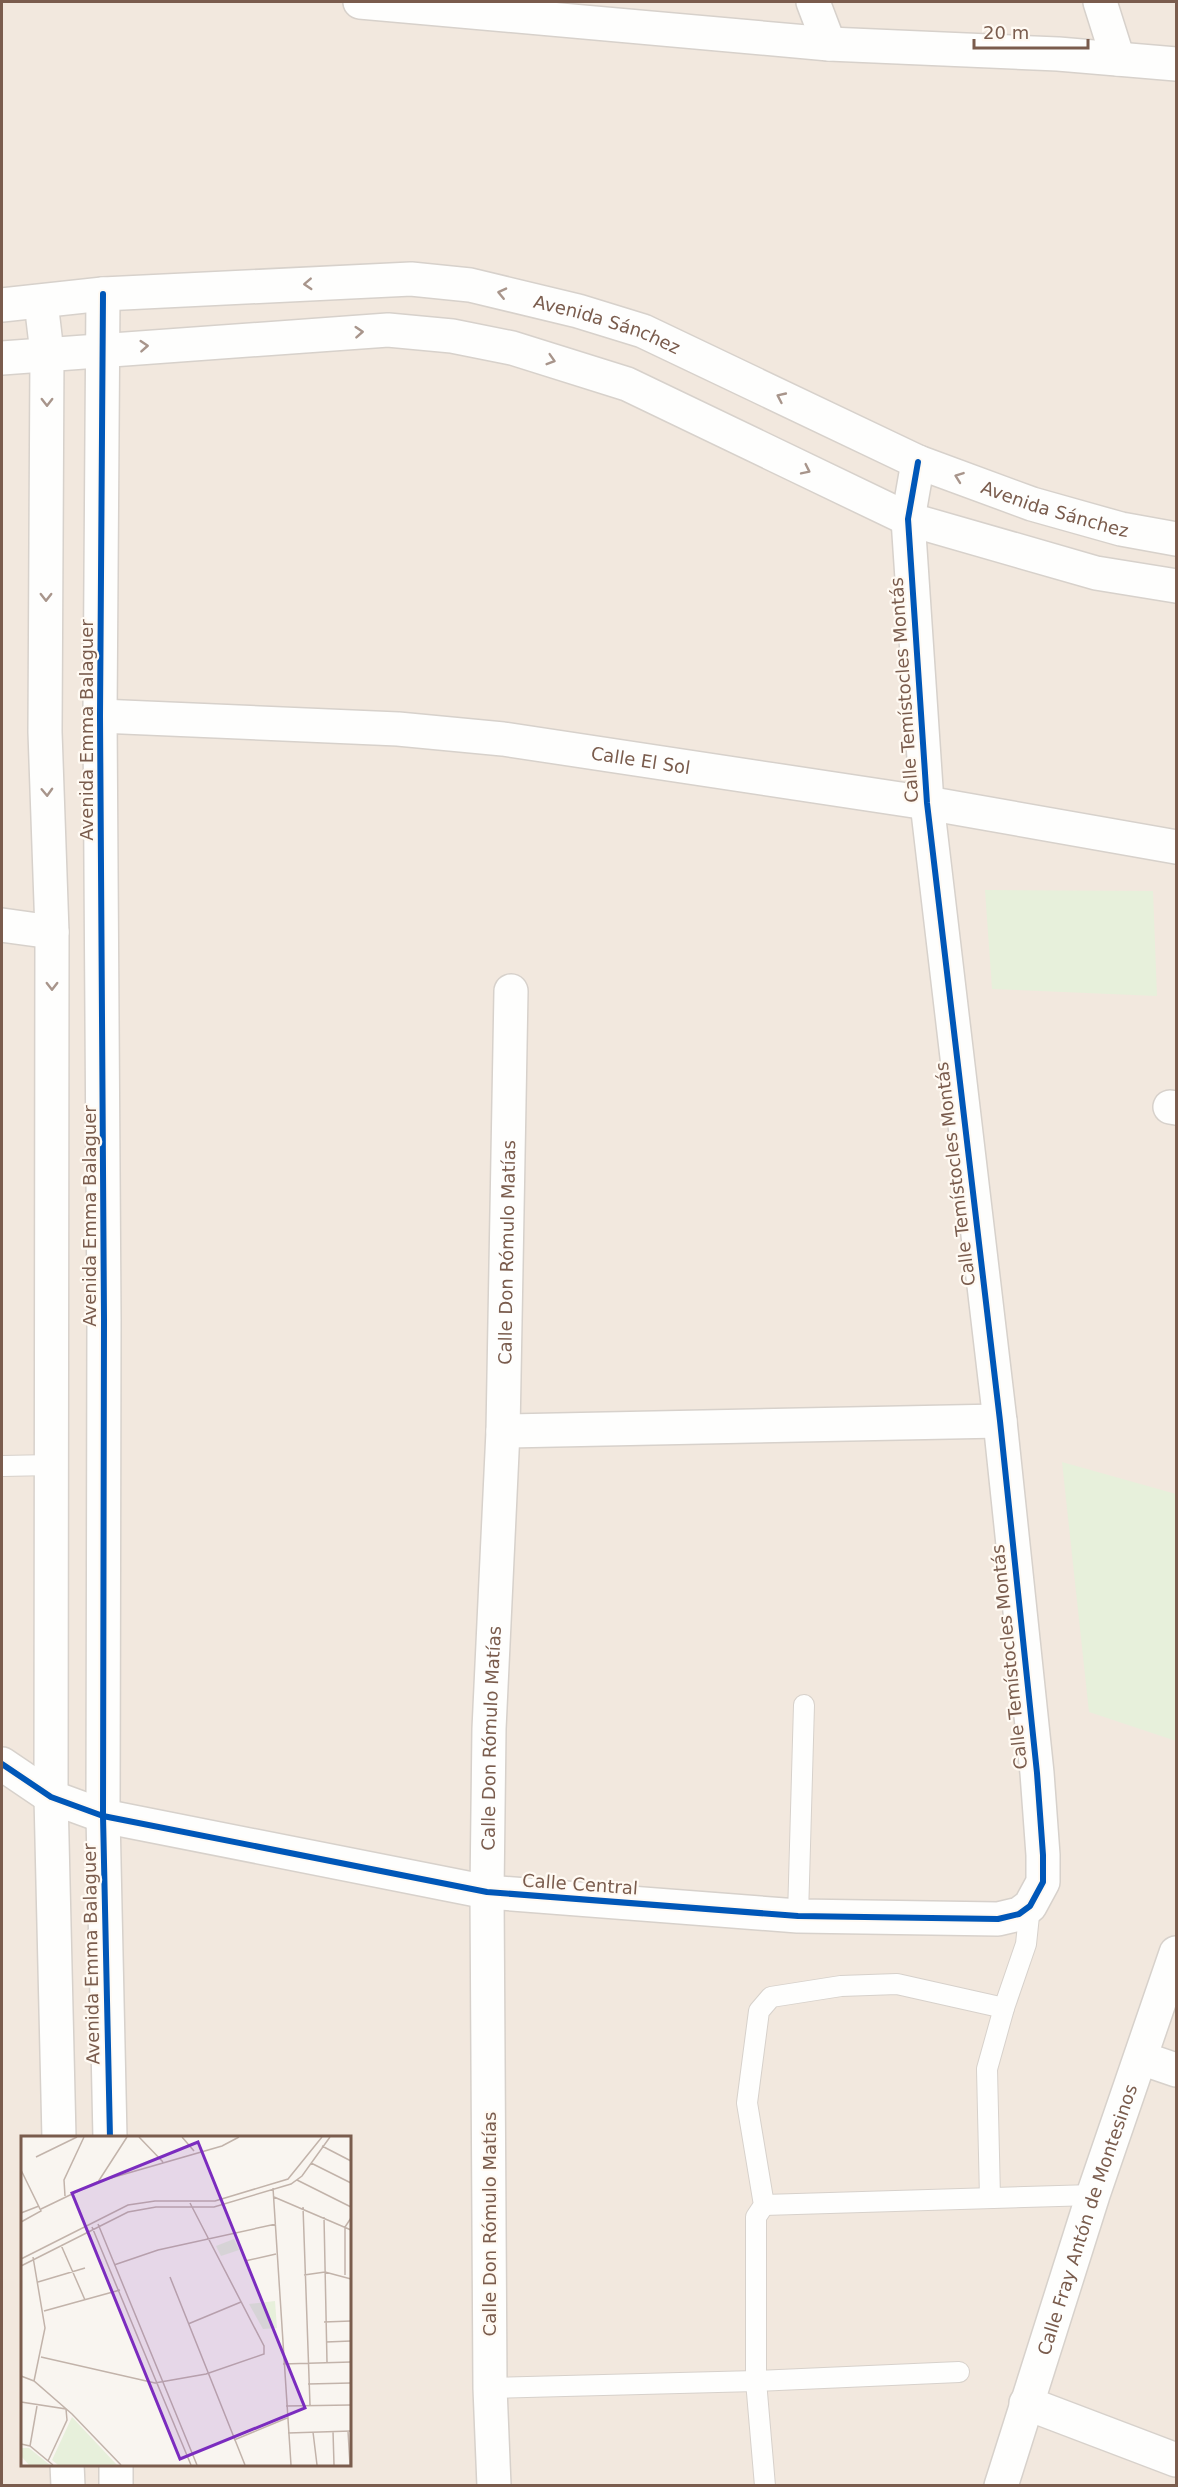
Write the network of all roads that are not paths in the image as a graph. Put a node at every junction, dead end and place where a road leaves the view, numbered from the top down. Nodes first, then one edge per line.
1 (360, 2) edge
2 (813, 2) edge
3 (1100, 2) edge
4 (829, 44) junction
5 (1118, 59) junction
6 (1176, 64) edge
7 (103, 294) junction
8 (41, 302) junction
9 (2, 305) edge
10 (102, 349) junction
11 (47, 353) junction
12 (2, 358) edge
13 (918, 462) junction
14 (908, 519) junction
15 (1176, 539) edge
16 (1176, 586) edge
17 (100, 716) junction
18 (927, 803) junction
19 (1176, 847) edge
20 (2, 925) edge
21 (52, 932) junction
22 (102, 935) junction
23 (511, 991) dead end
24 (1000, 1421) junction
25 (503, 1431) junction
26 (52, 1465) junction
27 (2, 1466) edge
28 (804, 1705) dead end
29 (2, 1764) edge
30 (51, 1797) junction
31 (103, 1816) junction
32 (487, 1892) junction
33 (1037, 1894) junction
34 (798, 1916) junction
35 (1176, 1953) edge
36 (1004, 2008) junction
37 (1141, 2058) junction
38 (1176, 2070) edge
39 (59, 2136) edge
40 (110, 2136) edge
41 (1093, 2195) junction
42 (990, 2198) junction
43 (764, 2205) junction
44 (959, 2372) dead end
45 (756, 2381) junction
46 (490, 2388) junction
47 (1026, 2403) junction
48 (1176, 2460) edge
49 (68, 2466) edge
50 (116, 2466) edge
51 (68, 2486) edge
52 (117, 2486) edge
53 (494, 2486) edge
54 (765, 2486) edge
55 (1001, 2486) edge

1 - 4 street
2 - 4 street
3 - 5 street
4 - 5 street
5 - 6 street
7 - 8 street, Avenida Sánchez
7 - 10 street, Avenida Emma Balaguer
13 -> 7 street, Avenida Sánchez
8 - 9 street, Avenida Sánchez
8 - 11 street, Avenida Emma Balaguer
10 - 11 street
10 -> 14 street
10 - 17 street, Avenida Emma Balaguer
11 - 12 street
11 -> 21 street, Avenida Emma Balaguer
13 - 14 street, Calle Temístocles Montás
15 -> 13 street, Avenida Sánchez
14 - 16 street
14 - 18 street, Calle Temístocles Montás
17 - 18 street, Calle El Sol
17 - 22 street, Avenida Emma Balaguer
18 - 19 street, Calle El Sol
18 - 24 street, Calle Temístocles Montás
20 - 21 street
21 - 22 street
21 -> 26 street, Avenida Emma Balaguer
22 - 31 street, Avenida Emma Balaguer
23 - 25 street, Calle Don Rómulo Matías
24 - 25 street
24 - 33 street, Calle Temístocles Montás
25 - 32 street, Calle Don Rómulo Matías
26 - 27 lane
26 - 30 street, Avenida Emma Balaguer
28 - 34 lane
29 - 30 street, Calle Central
30 - 31 street, Calle Central
30 - 39 street, Avenida Emma Balaguer
31 - 32 street, Calle Central
31 - 40 street, Avenida Emma Balaguer
32 - 34 street, Calle Central
32 - 46 street, Calle Don Rómulo Matías
33 - 34 street, Calle Central
33 - 36 lane
35 - 37 street, Calle Fray Antón de Montesinos
36 - 42 lane
36 - 43 lane
37 - 38 street
37 - 41 street, Calle Fray Antón de Montesinos
41 - 42 lane
41 - 47 street, Calle Fray Antón de Montesinos
42 - 43 lane
43 - 45 lane
44 - 45 lane
45 - 46 lane
45 - 54 lane
46 - 53 street, Calle Don Rómulo Matías
47 - 48 street
47 - 55 street, Calle Fray Antón de Montesinos
49 - 51 street
50 - 52 street

